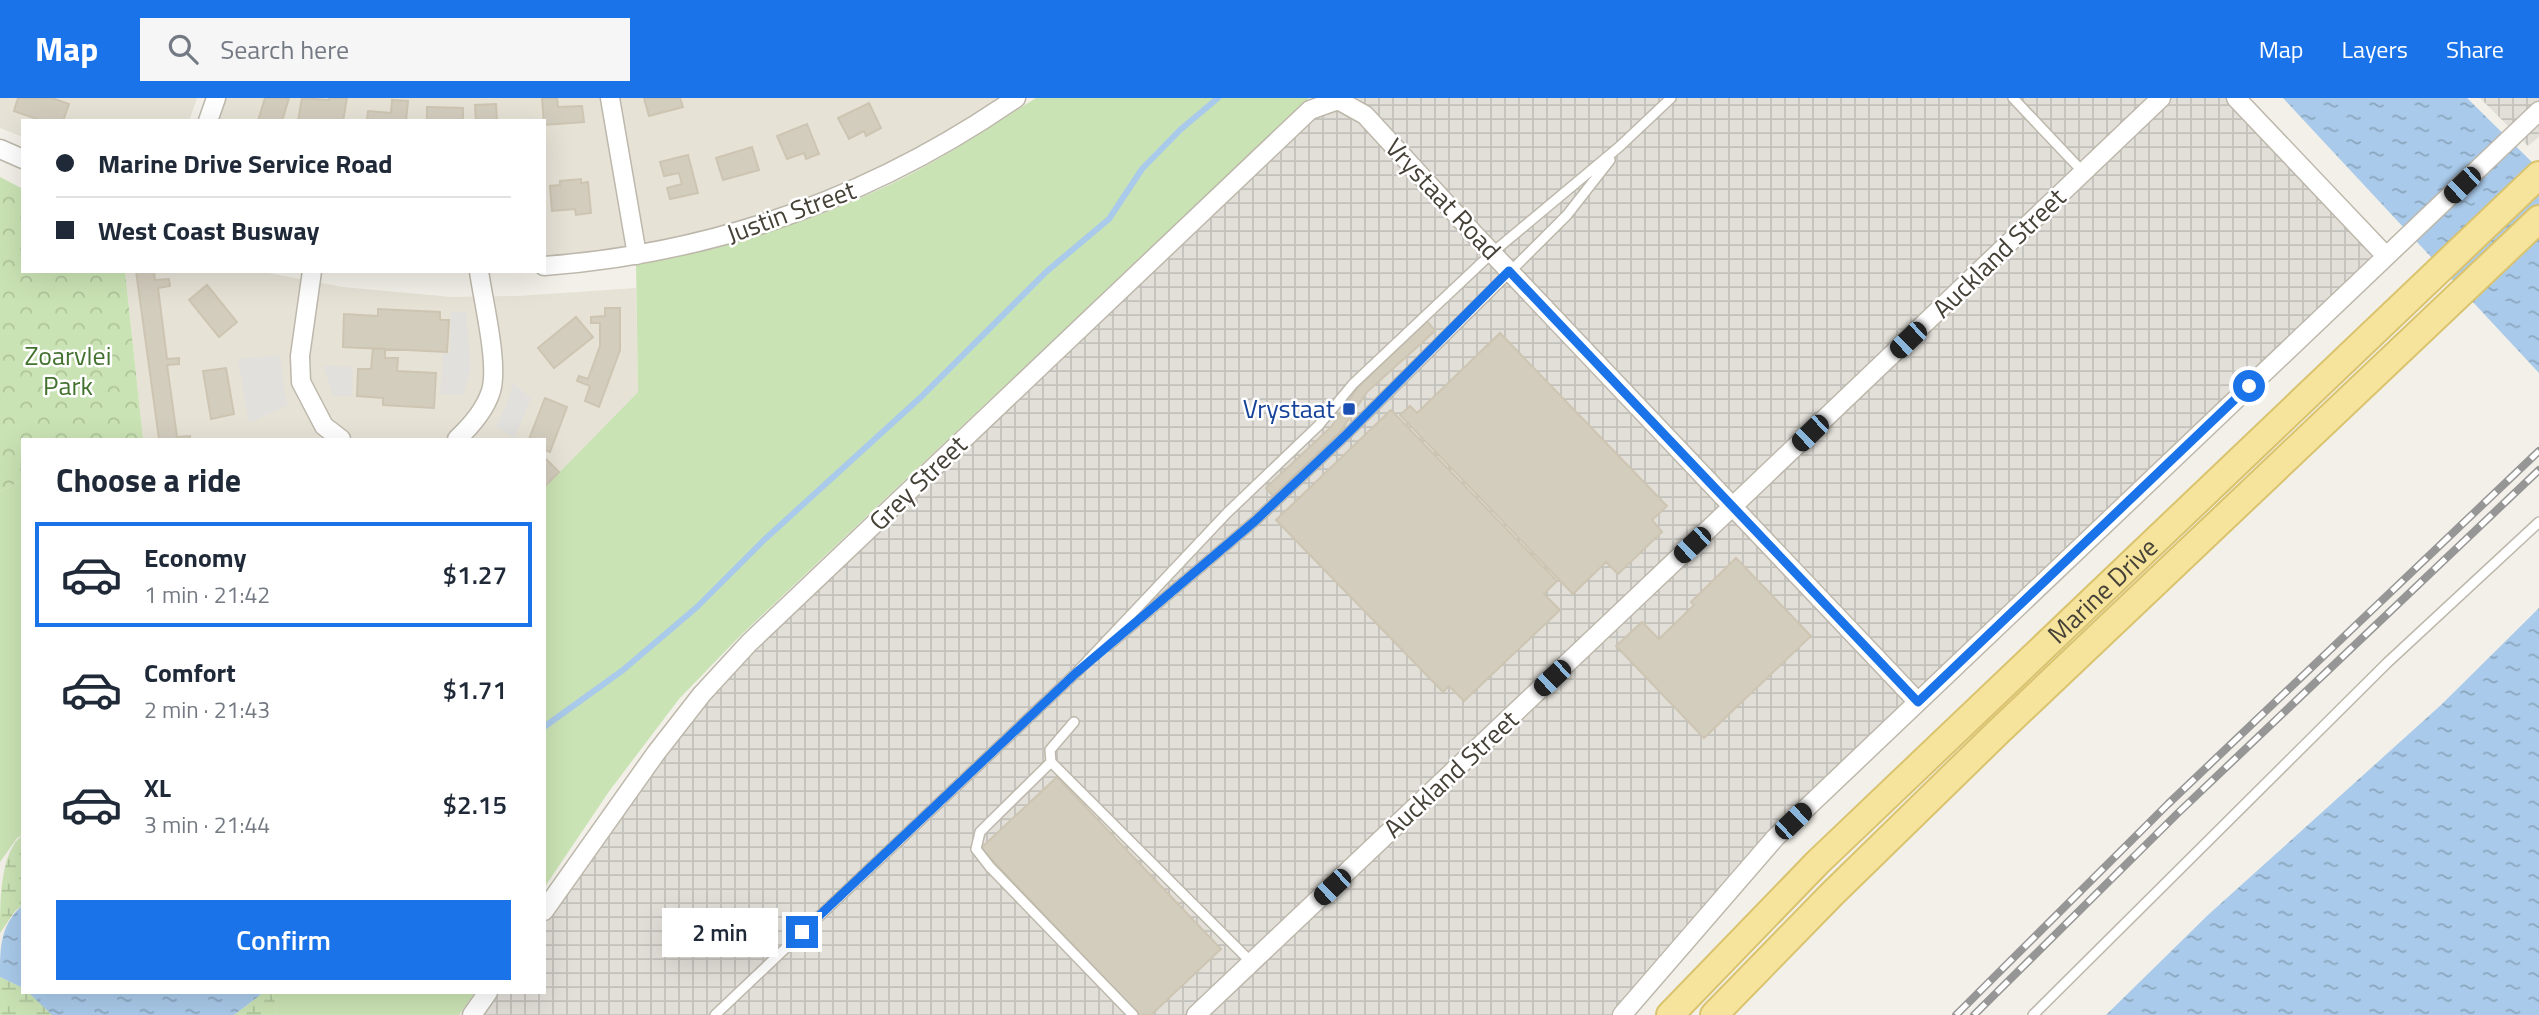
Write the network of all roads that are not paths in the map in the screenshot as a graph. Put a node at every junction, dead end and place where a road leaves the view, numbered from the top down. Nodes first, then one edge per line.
1 (216, 98) edge
2 (610, 98) edge
3 (1016, 98) edge
4 (1671, 98) edge
5 (2013, 98) edge
6 (2161, 98) edge
7 (2236, 98) edge
8 (1338, 100) joint
9 (2539, 111) edge
10 (209, 119) edge
11 (1619, 147) junction
12 (0, 149) edge
13 (21, 158) edge
14 (2083, 172) junction
15 (2539, 175) edge
16 (2539, 219) edge
17 (1492, 253) junction
18 (638, 255) junction
19 (2386, 256) junction
20 (546, 266) edge
21 (1509, 271) junction
22 (312, 273) edge
23 (479, 273) edge
24 (466, 436) edge
25 (340, 438) edge
26 (1732, 508) junction
27 (2539, 522) edge
28 (1076, 673) junction
29 (1918, 702) junction
30 (1074, 722) dead end
31 (1051, 762) junction
32 (546, 908) edge
33 (1252, 963) junction
34 (487, 994) edge
35 (472, 1015) edge
36 (715, 1015) edge
37 (1133, 1015) edge
38 (1196, 1015) edge
39 (1622, 1015) edge
40 (1670, 1015) edge
41 (1714, 1015) edge
42 (2033, 1015) edge

1 - 10 street
2 - 18 street
3 - 18 street, Justin Street
4 - 11 lane
5 - 14 lane
6 - 14 street, Auckland Street
7 - 19 street
8 - 17 street, Vrystaat Road
8 - 32 street, Grey Street
9 - 19 street
11 - 17 lane
11 - 21 lane
12 - 13 street
14 - 26 street, Auckland Street
15 - 40 main road, Marine Drive
16 - 41 main road, Marine Drive
17 - 21 street, Vrystaat Road
17 - 28 lane
18 - 20 street, Justin Street
19 - 29 street
21 - 26 street, Vrystaat Road
21 - 28 lane
22 - 25 street
23 - 24 street
26 - 29 street, Vrystaat Road
26 - 33 street, Auckland Street
27 - 42 lane
28 - 36 lane
29 - 39 street
30 - 31 lane
31 - 33 lane
31 - 37 lane
33 - 38 street, Auckland Street
34 - 35 street

